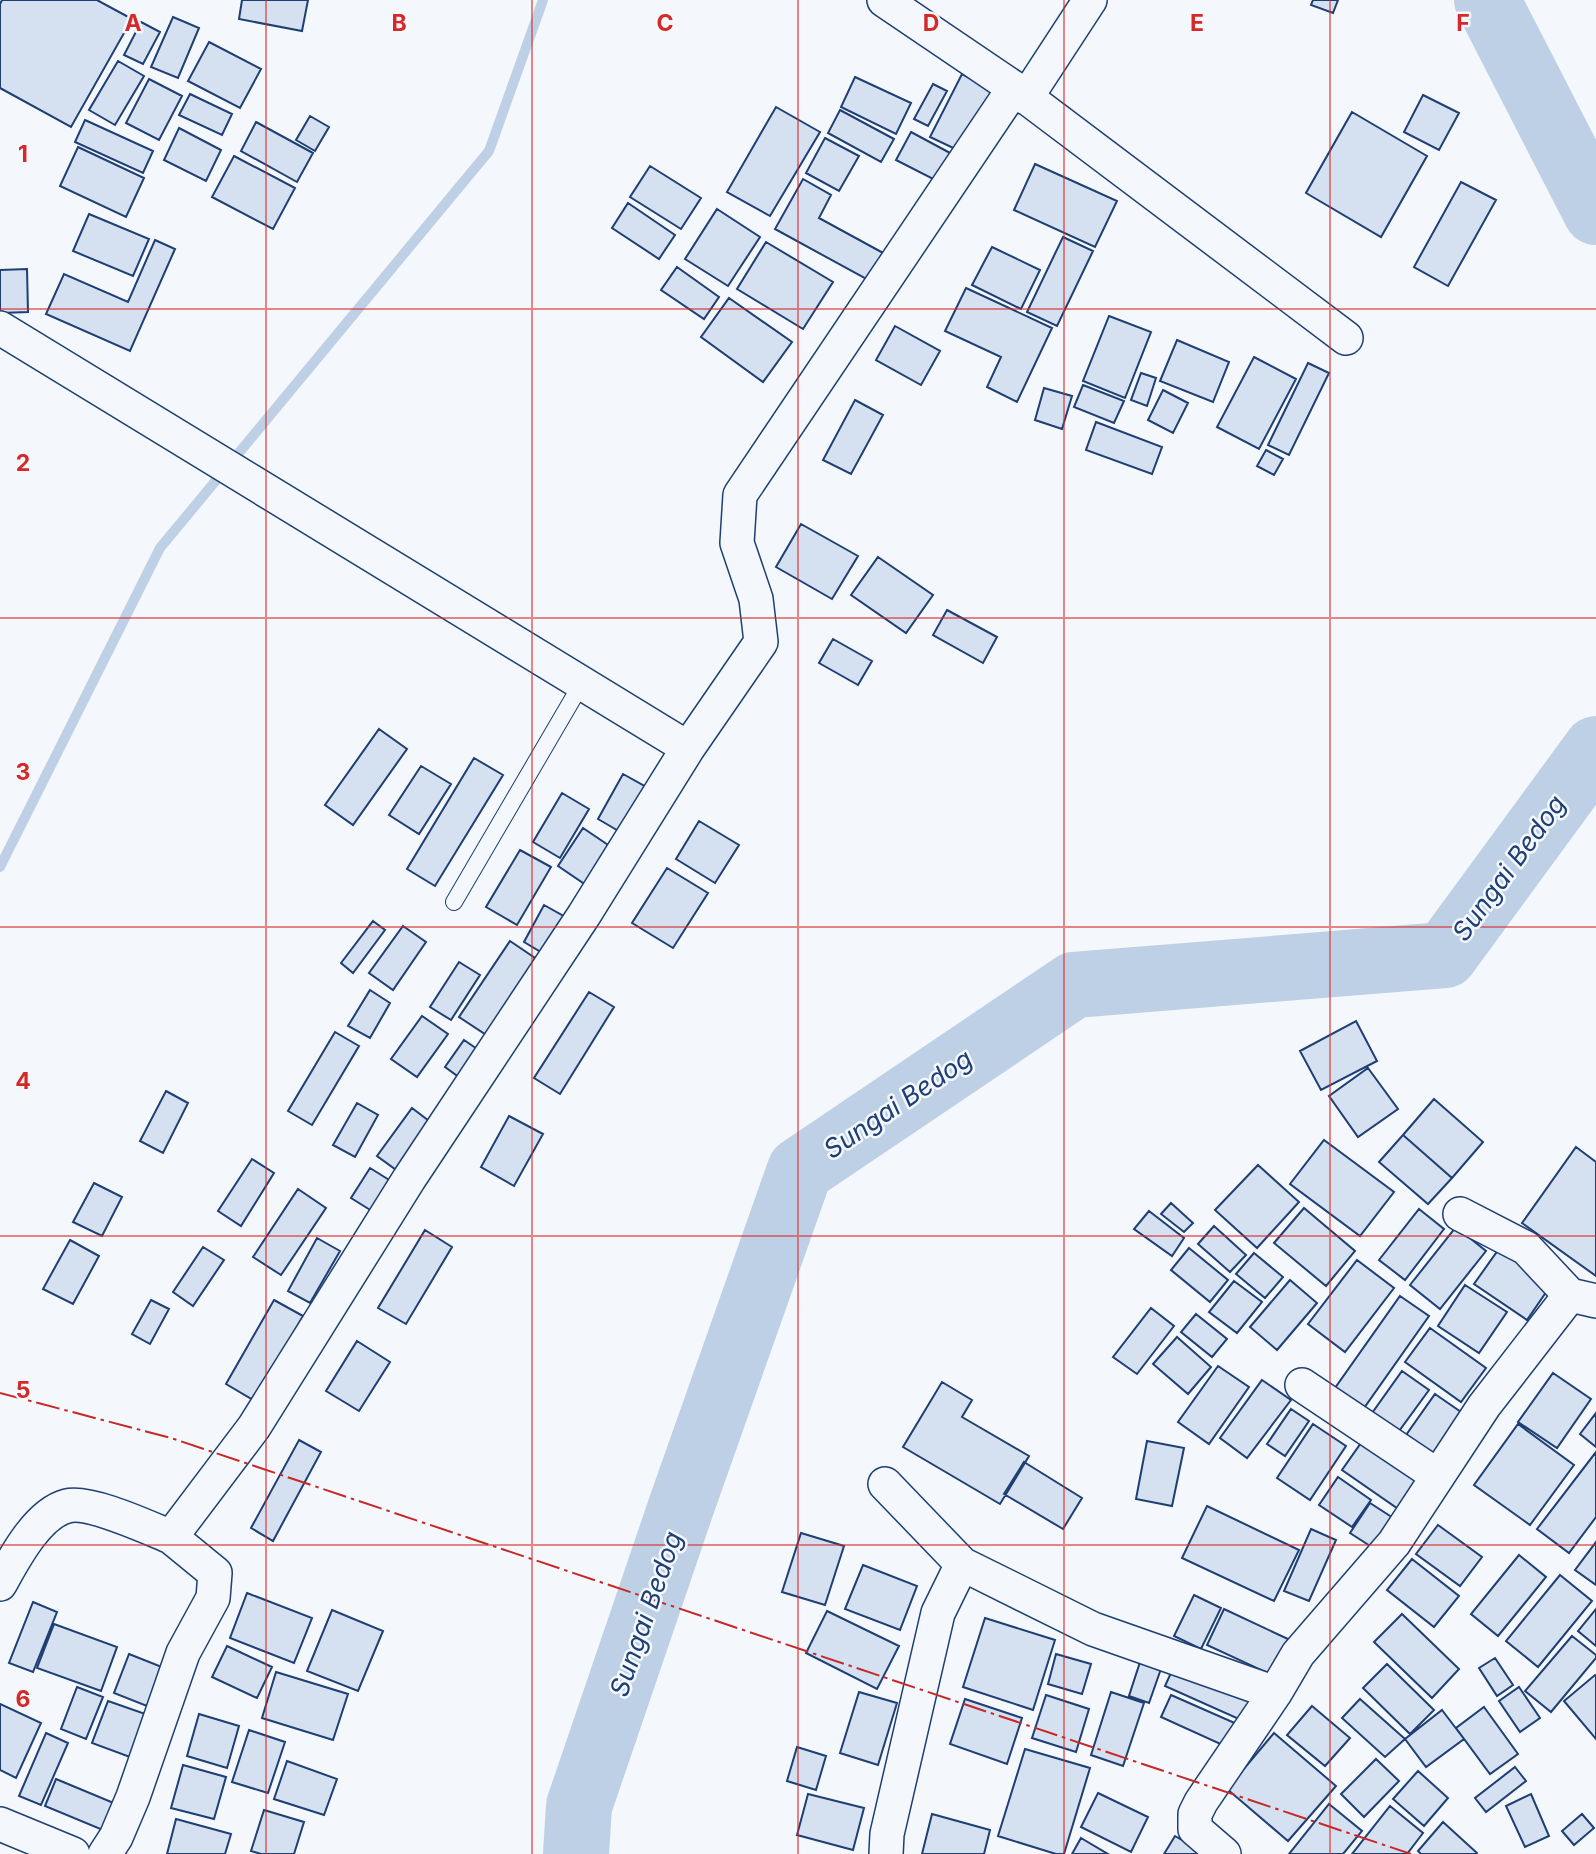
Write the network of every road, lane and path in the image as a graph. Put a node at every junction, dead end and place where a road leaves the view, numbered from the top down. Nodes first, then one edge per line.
1 (884, 0) edge
2 (1090, 0) edge
3 (1020, 93) junction
4 (0, 328) edge
5 (1346, 338) dead end
6 (582, 683) junction
7 (688, 748) junction
8 (454, 902) dead end
9 (1460, 1214) dead end
10 (1583, 1298) edge
11 (1302, 1385) dead end
12 (1438, 1476) junction
13 (885, 1484) dead end
14 (171, 1536) junction
15 (962, 1564) junction
16 (0, 1584) edge
17 (1275, 1693) junction
18 (0, 1824) edge
19 (73, 1854) edge
20 (105, 1854) edge
21 (886, 1854) edge
22 (1224, 1854) edge

1 - 3 street
2 - 3 street
3 - 5 street
3 - 7 street
4 - 6 street
6 - 7 street
6 - 8 lane
7 - 14 street
9 - 10 street
10 - 12 street
11 - 12 street
12 - 17 street
13 - 15 street
14 - 16 street
14 - 20 street
15 - 17 street
15 - 21 street
17 - 22 street
18 - 19 street

